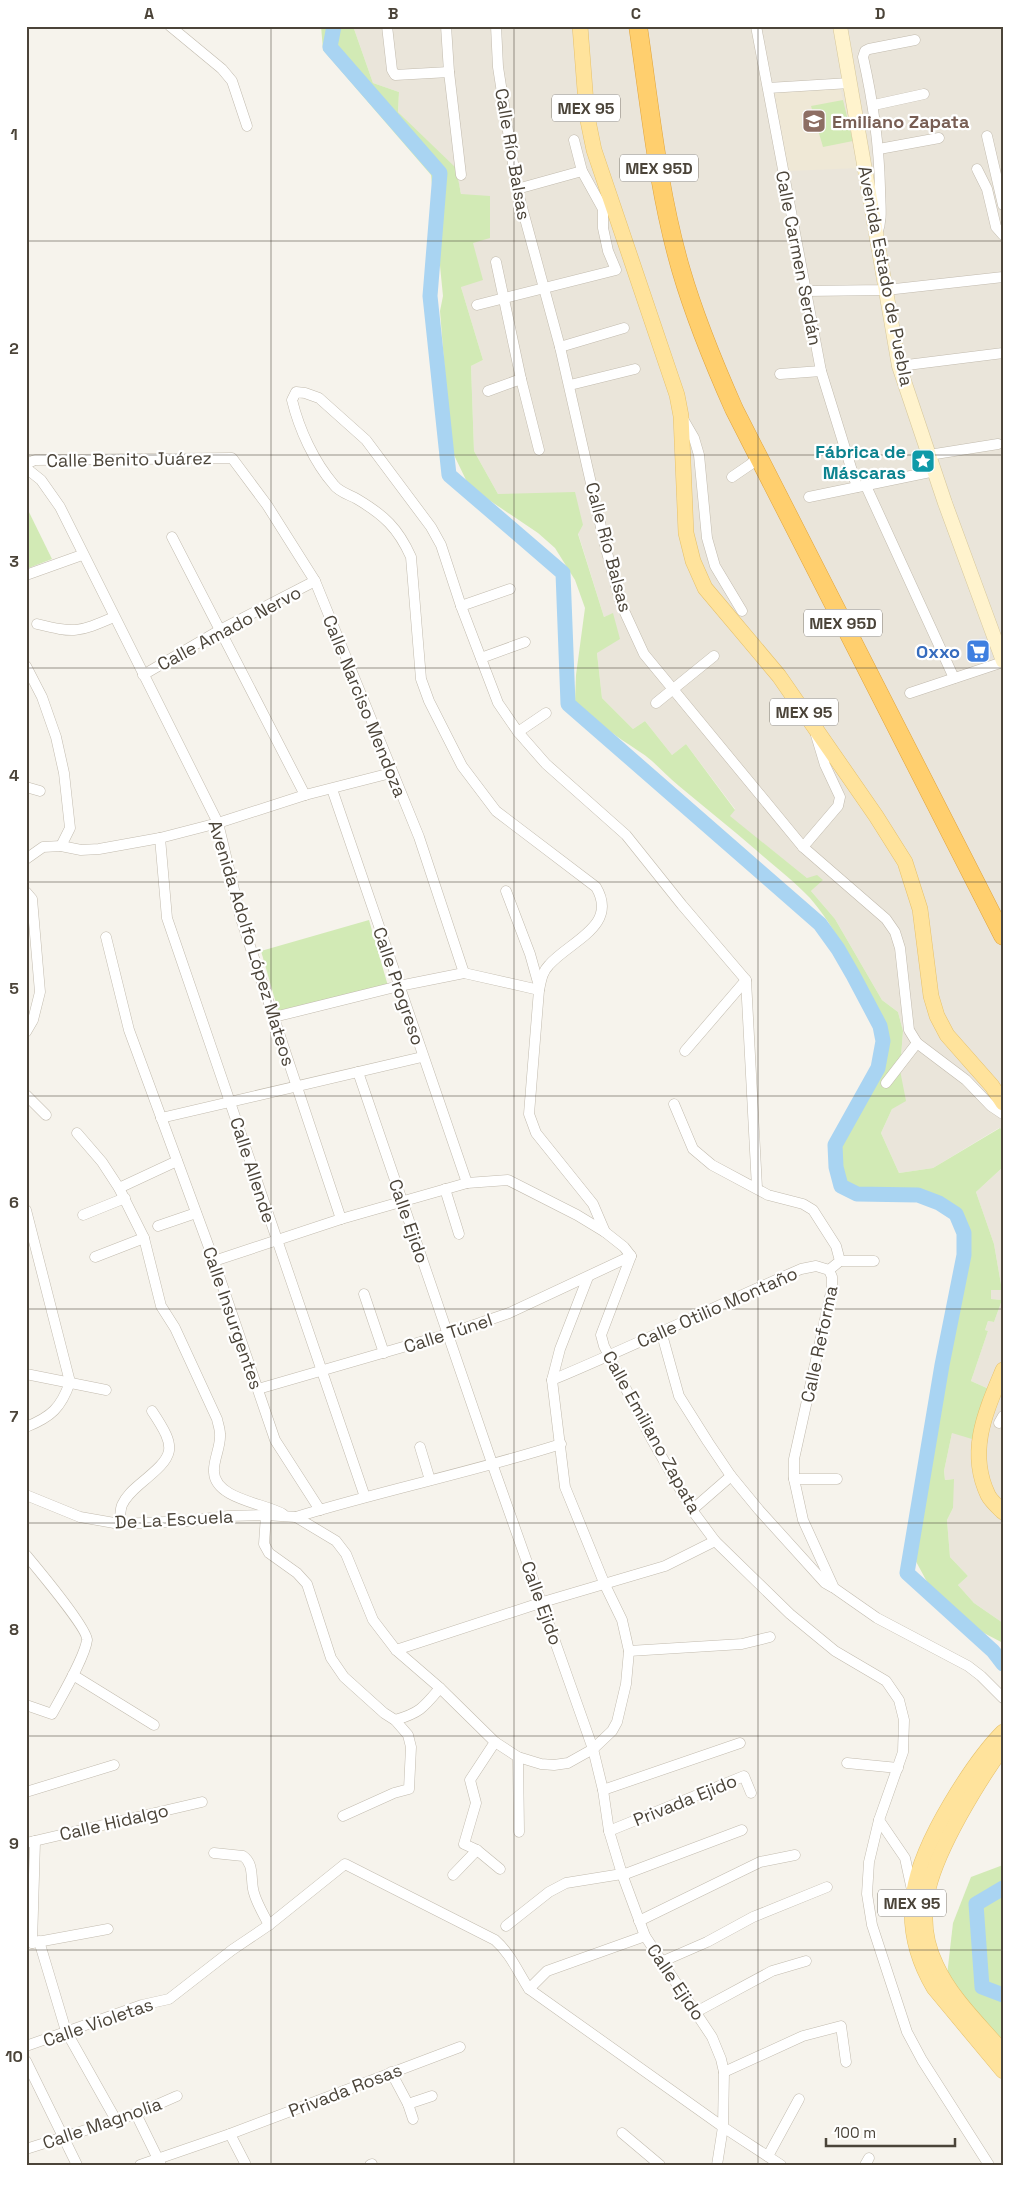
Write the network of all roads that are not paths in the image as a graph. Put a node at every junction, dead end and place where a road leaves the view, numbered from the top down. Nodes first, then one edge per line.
1 (170, 26) edge
2 (387, 26) edge
3 (446, 26) edge
4 (496, 26) edge
5 (580, 26) edge
6 (638, 26) edge
7 (649, 26) edge
8 (756, 26) edge
9 (840, 26) edge
10 (915, 40) dead end
11 (449, 72) junction
12 (850, 84) junction
13 (768, 88) junction
14 (924, 94) dead end
15 (874, 105) junction
16 (247, 126) dead end
17 (987, 136) dead end
18 (938, 138) dead end
19 (574, 140) dead end
20 (879, 150) junction
21 (977, 169) dead end
22 (582, 171) junction
23 (461, 176) dead end
24 (517, 190) junction
25 (1003, 205) edge
26 (609, 211) junction
27 (1003, 234) edge
28 (876, 238) junction
29 (496, 262) dead end
30 (1003, 277) edge
31 (542, 287) junction
32 (886, 290) junction
33 (805, 291) junction
34 (503, 298) junction
35 (477, 304) dead end
36 (624, 328) dead end
37 (560, 347) junction
38 (1003, 353) edge
39 (899, 366) junction
40 (634, 369) dead end
41 (821, 371) junction
42 (780, 374) dead end
43 (521, 380) junction
44 (570, 385) junction
45 (488, 391) dead end
46 (681, 416) junction
47 (998, 444) dead end
48 (539, 450) dead end
49 (758, 456) junction
50 (929, 456) junction
51 (232, 458) joint
52 (26, 464) edge
53 (26, 468) edge
54 (935, 471) junction
55 (732, 477) dead end
56 (861, 487) junction
57 (809, 497) dead end
58 (172, 537) dead end
59 (82, 555) junction
60 (26, 574) edge
61 (315, 582) junction
62 (510, 589) dead end
63 (461, 606) junction
64 (742, 612) dead end
65 (114, 618) junction
66 (37, 624) dead end
67 (220, 630) junction
68 (525, 642) dead end
69 (714, 656) dead end
70 (481, 658) junction
71 (1003, 662) edge
72 (26, 666) edge
73 (143, 674) junction
74 (954, 678) junction
75 (674, 690) junction
76 (910, 693) dead end
77 (656, 703) dead end
78 (546, 713) dead end
79 (813, 725) junction
80 (518, 732) junction
81 (391, 773) junction
82 (26, 787) edge
83 (332, 789) junction
84 (40, 791) dead end
85 (304, 795) junction
86 (218, 823) junction
87 (160, 838) junction
88 (61, 846) junction
89 (803, 847) junction
90 (26, 859) edge
91 (506, 891) dead end
92 (26, 892) edge
93 (1003, 913) edge
94 (1003, 936) edge
95 (106, 937) dead end
96 (464, 972) junction
97 (746, 980) junction
98 (399, 986) junction
99 (539, 989) junction
100 (274, 1018) junction
101 (26, 1032) edge
102 (917, 1043) junction
103 (685, 1052) dead end
104 (422, 1057) junction
105 (358, 1072) junction
106 (886, 1084) dead end
107 (295, 1086) junction
108 (26, 1095) edge
109 (231, 1103) junction
110 (1003, 1103) edge
111 (674, 1104) dead end
112 (1003, 1114) edge
113 (46, 1115) dead end
114 (161, 1118) junction
115 (77, 1133) dead end
116 (177, 1161) junction
117 (467, 1183) junction
118 (119, 1188) junction
119 (756, 1188) junction
120 (445, 1190) junction
121 (125, 1198) junction
122 (402, 1202) junction
123 (26, 1210) edge
124 (196, 1213) junction
125 (83, 1215) dead end
126 (341, 1219) junction
127 (158, 1226) dead end
128 (605, 1232) junction
129 (459, 1234) dead end
130 (144, 1238) junction
131 (276, 1240) junction
132 (631, 1256) junction
133 (95, 1257) dead end
134 (214, 1261) junction
135 (840, 1261) junction
136 (874, 1261) dead end
137 (829, 1270) junction
138 (588, 1277) junction
139 (364, 1294) dead end
140 (661, 1331) junction
141 (448, 1334) junction
142 (384, 1353) junction
143 (610, 1356) junction
144 (1003, 1370) edge
145 (320, 1371) junction
146 (26, 1374) edge
147 (552, 1380) junction
148 (70, 1382) junction
149 (258, 1389) junction
150 (106, 1390) dead end
151 (152, 1411) dead end
152 (26, 1427) edge
153 (561, 1444) junction
154 (420, 1447) dead end
155 (493, 1466) junction
156 (731, 1476) junction
157 (837, 1479) dead end
158 (430, 1480) junction
159 (794, 1480) junction
160 (26, 1495) edge
161 (365, 1497) junction
162 (320, 1510) junction
163 (692, 1510) junction
164 (1003, 1512) edge
165 (266, 1515) junction
166 (291, 1517) junction
167 (120, 1524) junction
168 (716, 1541) junction
169 (26, 1556) edge
170 (605, 1585) junction
171 (834, 1588) junction
172 (543, 1602) junction
173 (770, 1637) dead end
174 (396, 1650) junction
175 (629, 1651) junction
176 (73, 1675) junction
177 (440, 1688) junction
178 (1003, 1698) edge
179 (26, 1706) edge
180 (395, 1720) junction
181 (154, 1725) dead end
182 (1003, 1732) edge
183 (495, 1742) junction
184 (740, 1743) dead end
185 (1003, 1747) edge
186 (593, 1749) junction
187 (518, 1757) junction
188 (847, 1763) dead end
189 (114, 1765) dead end
190 (898, 1768) junction
191 (602, 1790) junction
192 (26, 1792) edge
193 (751, 1793) dead end
194 (202, 1802) dead end
195 (343, 1816) dead end
196 (879, 1820) junction
197 (742, 1830) dead end
198 (609, 1831) junction
199 (519, 1832) dead end
200 (31, 1842) edge
201 (477, 1850) junction
202 (214, 1853) dead end
203 (795, 1855) dead end
204 (500, 1869) dead end
205 (622, 1874) junction
206 (453, 1875) dead end
207 (827, 1887) dead end
208 (912, 1893) junction
209 (639, 1921) junction
210 (269, 1925) junction
211 (506, 1926) dead end
212 (108, 1928) dead end
213 (645, 1936) junction
214 (33, 1943) edge
215 (806, 1961) dead end
216 (661, 1962) junction
217 (529, 1989) junction
218 (696, 2012) junction
219 (66, 2031) junction
220 (26, 2046) edge
221 (460, 2047) dead end
222 (1003, 2052) edge
223 (26, 2061) edge
224 (846, 2062) dead end
225 (1003, 2071) edge
226 (391, 2072) junction
227 (724, 2072) junction
228 (177, 2096) dead end
229 (432, 2096) dead end
230 (799, 2099) dead end
231 (408, 2104) junction
232 (136, 2114) junction
233 (116, 2120) junction
234 (413, 2120) dead end
235 (723, 2127) junction
236 (622, 2133) dead end
237 (230, 2134) junction
238 (63, 2137) junction
239 (26, 2149) edge
240 (768, 2156) junction
241 (160, 2162) edge
242 (77, 2165) edge
243 (140, 2165) edge
244 (246, 2165) edge
245 (660, 2165) edge
246 (717, 2165) edge
247 (781, 2165) edge
248 (989, 2165) edge

1 - 16 street
2 - 11 street
3 - 11 street
4 - 24 street, Calle Río Balsas
5 - 26 main road, MEX 95
6 - 49 highway, MEX 95D
7 - 93 highway, MEX 95D
8 - 13 street, Calle Carmen Serdán
9 - 12 street, Avenida Estado de Puebla
10 - 15 street
11 - 23 street
12 - 13 street
12 - 28 street, Avenida Estado de Puebla
13 - 33 street, Calle Carmen Serdán
14 - 15 street
15 - 20 street
17 - 25 street
18 - 20 street
19 - 22 street
20 - 28 street
21 - 27 street
22 - 24 street
22 - 26 street
24 - 31 street, Calle Río Balsas
26 - 31 street
26 - 46 main road, MEX 95
28 - 32 street, Avenida Estado de Puebla
29 - 34 street
30 - 32 street
31 - 34 street
31 - 37 street, Calle Río Balsas
32 - 33 street
32 - 39 street, Avenida Estado de Puebla
33 - 41 street, Calle Carmen Serdán
34 - 35 street
34 - 43 street
36 - 37 street
37 - 44 street, Calle Río Balsas
38 - 39 street
39 - 50 street, Avenida Estado de Puebla
40 - 44 street
41 - 42 street
41 - 56 street, Calle Carmen Serdán
43 - 45 street
43 - 48 street
44 - 75 street, Calle Río Balsas
46 - 64 street
46 - 79 main road, MEX 95
47 - 50 street
49 - 55 street
49 - 94 highway, MEX 95D
50 - 54 street, Avenida Estado de Puebla
51 - 52 street, Calle Benito Juárez
51 - 61 street, Calle Narciso Mendoza
53 - 59 street, Avenida Adolfo López Mateos
54 - 56 street
54 - 71 street, Avenida Estado de Puebla
56 - 57 street
56 - 74 street, Calle Carmen Serdán
58 - 67 street
59 - 60 street
59 - 65 street, Avenida Adolfo López Mateos
61 - 67 street, Calle Amado Nervo
61 - 81 street, Calle Narciso Mendoza
62 - 63 street
63 - 70 street
63 - 99 street
65 - 66 street
65 - 73 street, Avenida Adolfo López Mateos
67 - 73 street, Calle Amado Nervo
67 - 85 street
68 - 70 street
69 - 75 street
70 - 80 street
71 - 74 street
72 - 88 street
73 - 86 street, Avenida Adolfo López Mateos
74 - 76 street
75 - 77 street
75 - 89 street, Calle Río Balsas
78 - 80 street
79 - 89 street
79 - 110 main road, MEX 95
80 - 97 street
81 - 83 street
81 - 96 street, Calle Narciso Mendoza
82 - 84 street
83 - 85 street
83 - 98 street, Calle Progreso
85 - 86 street
86 - 87 street
86 - 100 street, Avenida Adolfo López Mateos
87 - 88 street
87 - 109 street, Calle Allende
88 - 90 street
89 - 102 street, Calle Río Balsas
91 - 99 street
92 - 101 street
95 - 114 street, Calle Insurgentes
96 - 98 street
96 - 99 street
97 - 103 street
97 - 119 street
98 - 100 street
98 - 104 street, Calle Progreso
99 - 128 street
100 - 107 street, Avenida Adolfo López Mateos
102 - 106 street
102 - 112 street
104 - 105 street
104 - 117 street, Calle Progreso
105 - 107 street
105 - 122 street, Calle Ejido
107 - 109 street
107 - 126 street, Avenida Adolfo López Mateos
108 - 113 street
109 - 114 street
109 - 131 street, Calle Allende
111 - 119 street
114 - 116 street, Calle Insurgentes
115 - 118 street
116 - 118 street
116 - 124 street, Calle Insurgentes
117 - 120 street
117 - 128 street
118 - 121 street
119 - 135 street
120 - 122 street
120 - 129 street
121 - 125 street
121 - 130 street
122 - 126 street
122 - 141 street, Calle Ejido
123 - 148 street
124 - 127 street
124 - 134 street, Calle Insurgentes
126 - 131 street
128 - 132 street
130 - 133 street
130 - 166 street
131 - 134 street
131 - 145 street, Calle Allende
132 - 138 street, Calle Túnel
132 - 143 street, Calle Emiliano Zapata
134 - 149 street, Calle Insurgentes
135 - 136 street
135 - 137 street, Calle Reforma
137 - 140 street, Calle Otilio Montaño
137 - 159 street, Calle Reforma
138 - 141 street, Calle Túnel
138 - 147 street
139 - 142 street
140 - 143 street, Calle Otilio Montaño
140 - 156 street
141 - 142 street, Calle Túnel
141 - 155 street, Calle Ejido
142 - 145 street, Calle Túnel
143 - 147 street, Calle Otilio Montaño
143 - 163 street, Calle Emiliano Zapata
144 - 164 main road
145 - 149 street, Calle Túnel
145 - 161 street, Calle Allende
146 - 148 street
147 - 153 street
148 - 150 street
148 - 152 street
149 - 162 street, Calle Insurgentes
151 - 167 street
153 - 155 street
153 - 170 street
154 - 158 street
155 - 158 street
155 - 172 street, Calle Ejido
156 - 163 street
156 - 171 street
157 - 159 street
158 - 161 street
159 - 171 street, Calle Reforma
160 - 167 street, De La Escuela
161 - 162 street
162 - 166 street
163 - 168 street, Calle Emiliano Zapata
165 - 166 street, De La Escuela
165 - 167 street, De La Escuela
165 - 180 street
166 - 174 street
168 - 170 street
168 - 190 street, Calle Emiliano Zapata
169 - 176 street
170 - 172 street
170 - 175 street
171 - 178 street
172 - 174 street
172 - 186 street, Calle Ejido
173 - 175 street
174 - 177 street
175 - 186 street
176 - 179 street
176 - 181 street
177 - 180 street
177 - 183 street
180 - 195 street
182 - 208 main road, MEX 95
183 - 187 street
183 - 201 street
184 - 191 street
185 - 222 main road, MEX 95
186 - 187 street
186 - 191 street, Calle Ejido
187 - 199 street
188 - 190 street
189 - 192 street
190 - 196 street, Calle Emiliano Zapata
191 - 198 street, Calle Ejido
193 - 198 street, Privada Ejido
194 - 200 street, Calle Hidalgo
196 - 208 street
196 - 248 street, Calle Emiliano Zapata
197 - 205 street
198 - 205 street, Calle Ejido
200 - 214 street
201 - 204 street
201 - 206 street
202 - 210 street
203 - 209 street
205 - 209 street, Calle Ejido
205 - 211 street
207 - 216 street
208 - 225 main road, MEX 95
209 - 213 street, Calle Ejido
210 - 217 street
210 - 219 street, Calle Violetas
212 - 214 street
213 - 216 street, Calle Ejido
213 - 217 street
214 - 219 street
215 - 218 street
216 - 218 street, Calle Ejido
217 - 235 street
218 - 227 street, Calle Ejido
219 - 220 street, Calle Violetas
219 - 233 street
221 - 226 street, Privada Rosas
223 - 238 street
224 - 227 street
226 - 231 street
226 - 237 street, Privada Rosas
227 - 235 street, Calle Ejido
228 - 232 street, Calle Magnolia
229 - 231 street
230 - 240 street
231 - 234 street
232 - 233 street, Calle Magnolia
232 - 241 street
233 - 238 street, Calle Magnolia
235 - 240 street
235 - 246 street, Calle Ejido
236 - 245 street
237 - 241 street, Privada Rosas
237 - 244 street
238 - 239 street, Calle Magnolia
238 - 242 street
240 - 247 street
241 - 243 street, Privada Rosas

